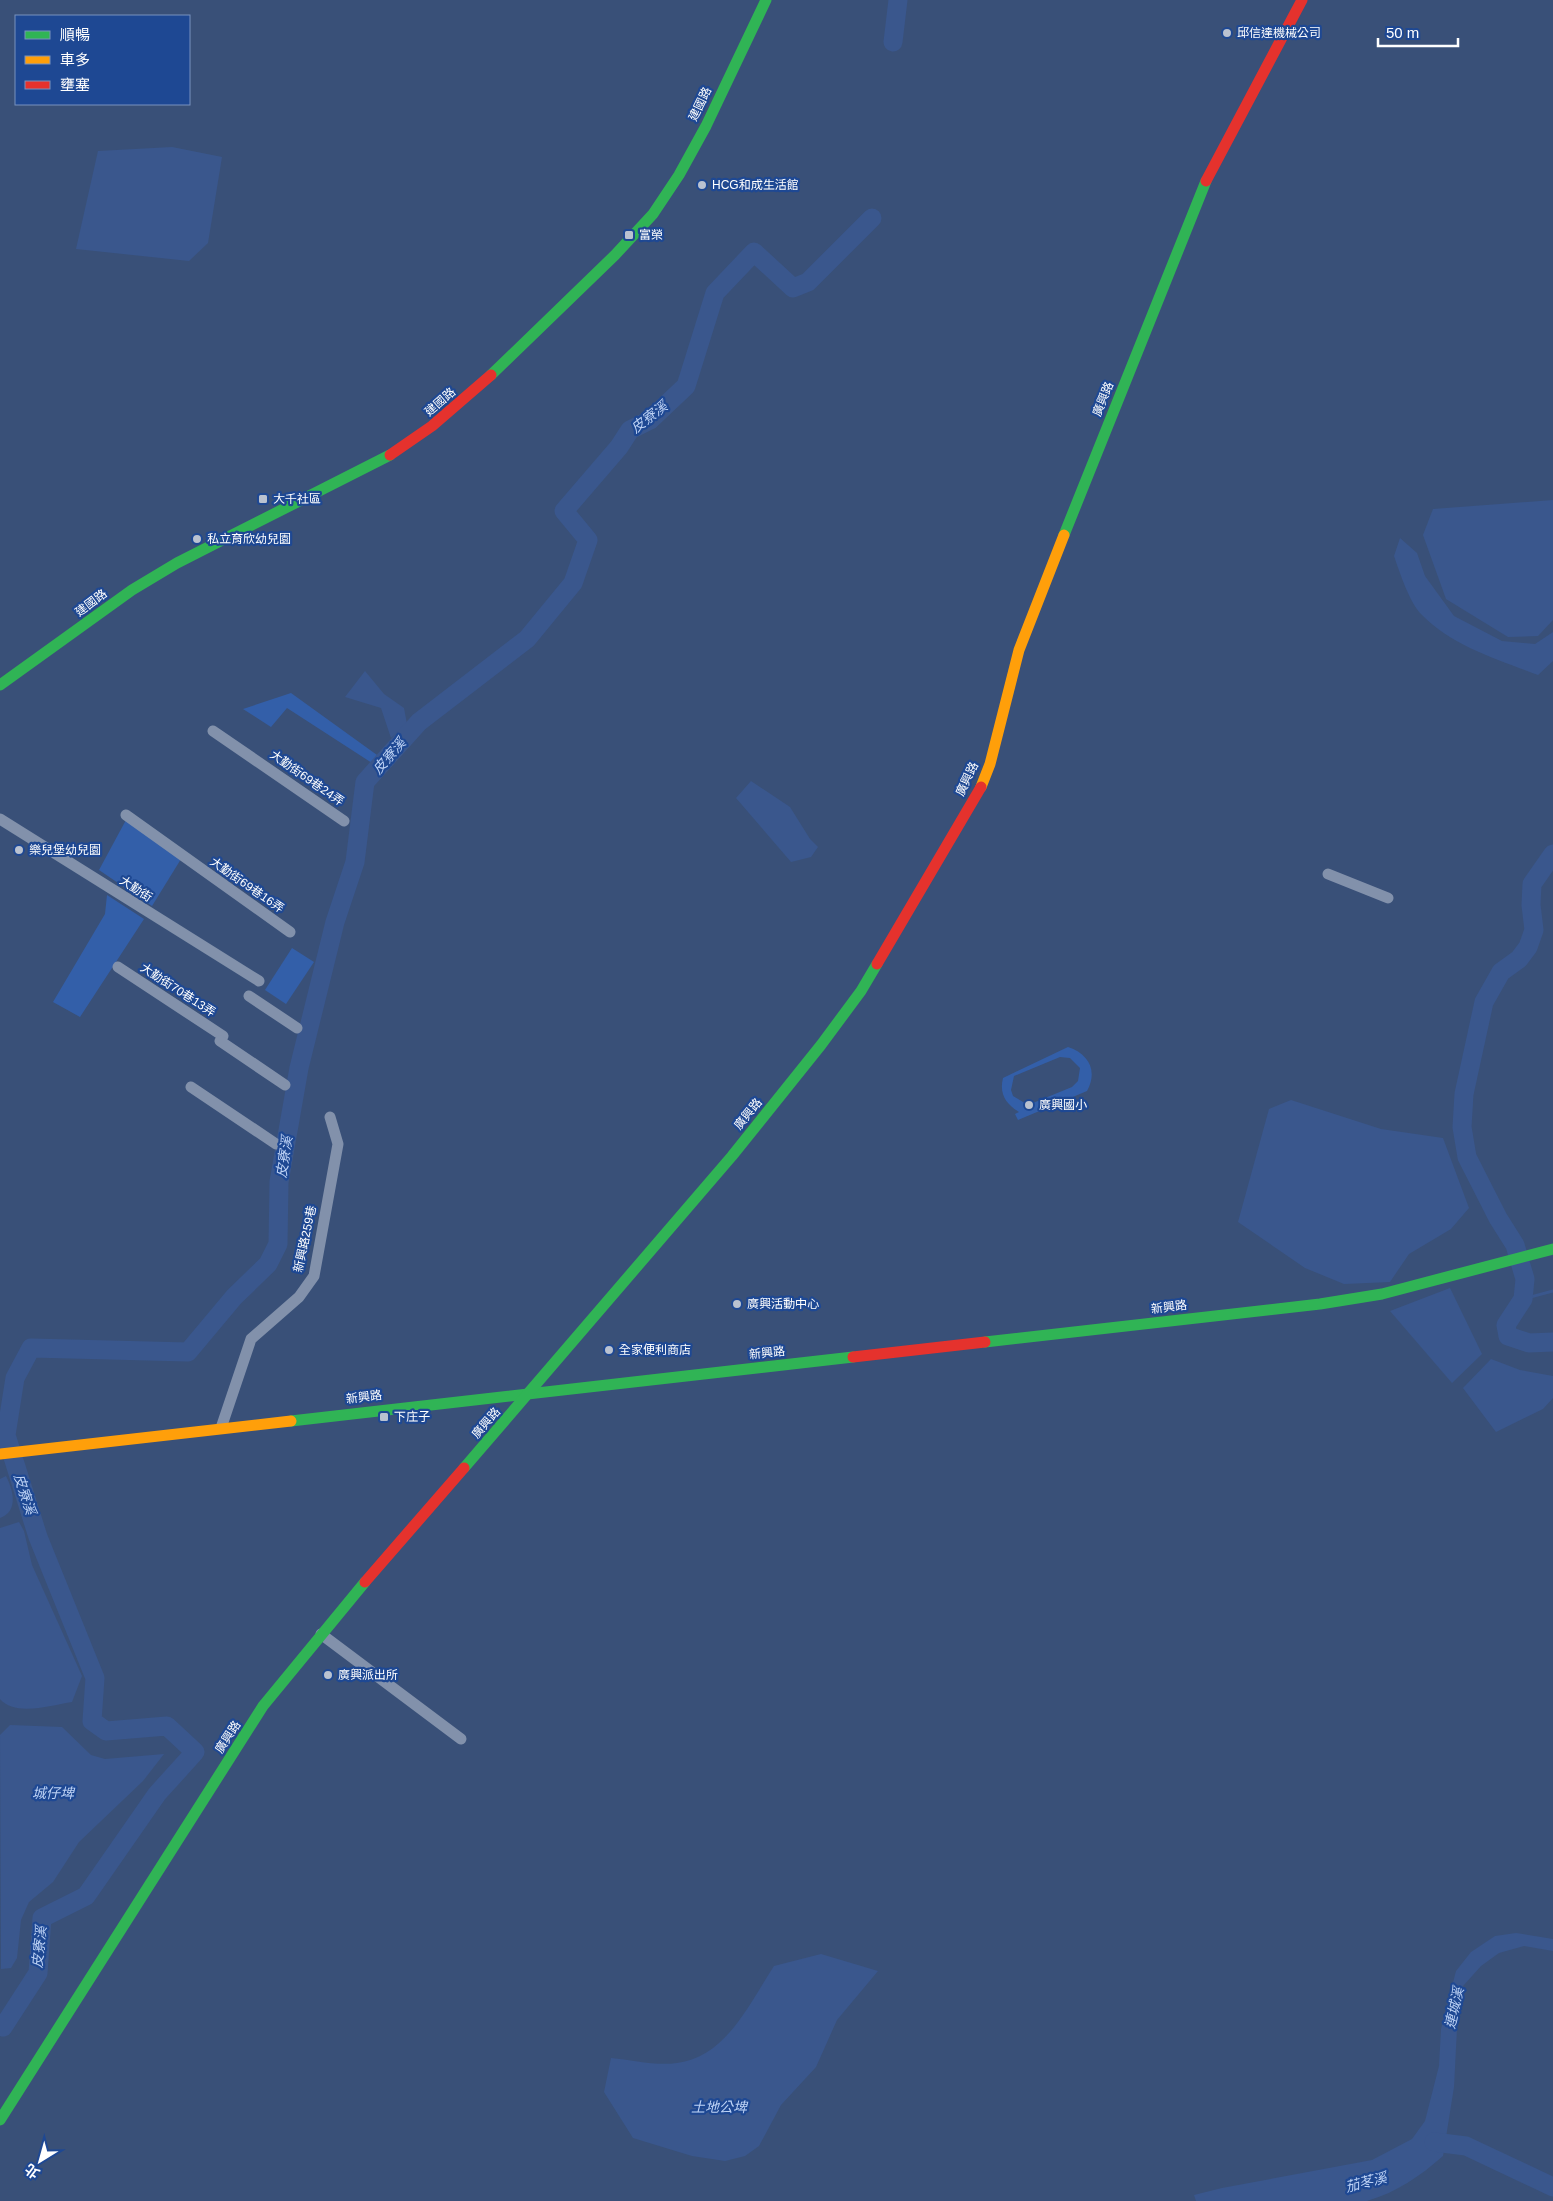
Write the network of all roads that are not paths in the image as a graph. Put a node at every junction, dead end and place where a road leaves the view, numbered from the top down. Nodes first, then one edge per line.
1 (766, 0) edge
2 (1302, 0) edge
3 (0, 685) edge
4 (213, 731) dead end
5 (126, 815) dead end
6 (0, 819) edge
7 (344, 821) dead end
8 (1328, 874) dead end
9 (1388, 898) dead end
10 (290, 932) dead end
11 (118, 967) dead end
12 (259, 982) dead end
13 (249, 996) dead end
14 (297, 1028) dead end
15 (285, 1085) dead end
16 (191, 1087) dead end
17 (330, 1118) dead end
18 (276, 1144) dead end
19 (1553, 1249) edge
20 (529, 1394) junction
21 (220, 1428) junction
22 (0, 1454) edge
23 (322, 1634) junction
24 (460, 1739) dead end
25 (0, 2120) edge

1 - 3 street, 建國路
2 - 20 street, 廣興路
4 - 7 street, 大勤街69巷24弄
5 - 10 street, 大勤街69巷16弄
6 - 12 street, 大勤街
8 - 9 street
11 - 15 street, 大勤街70巷13弄
13 - 14 street
16 - 18 street
17 - 21 street, 新興路259巷
19 - 20 street, 新興路
20 - 21 street, 新興路
20 - 23 street, 廣興路
21 - 22 street, 新興路
23 - 24 street
23 - 25 street, 廣興路

